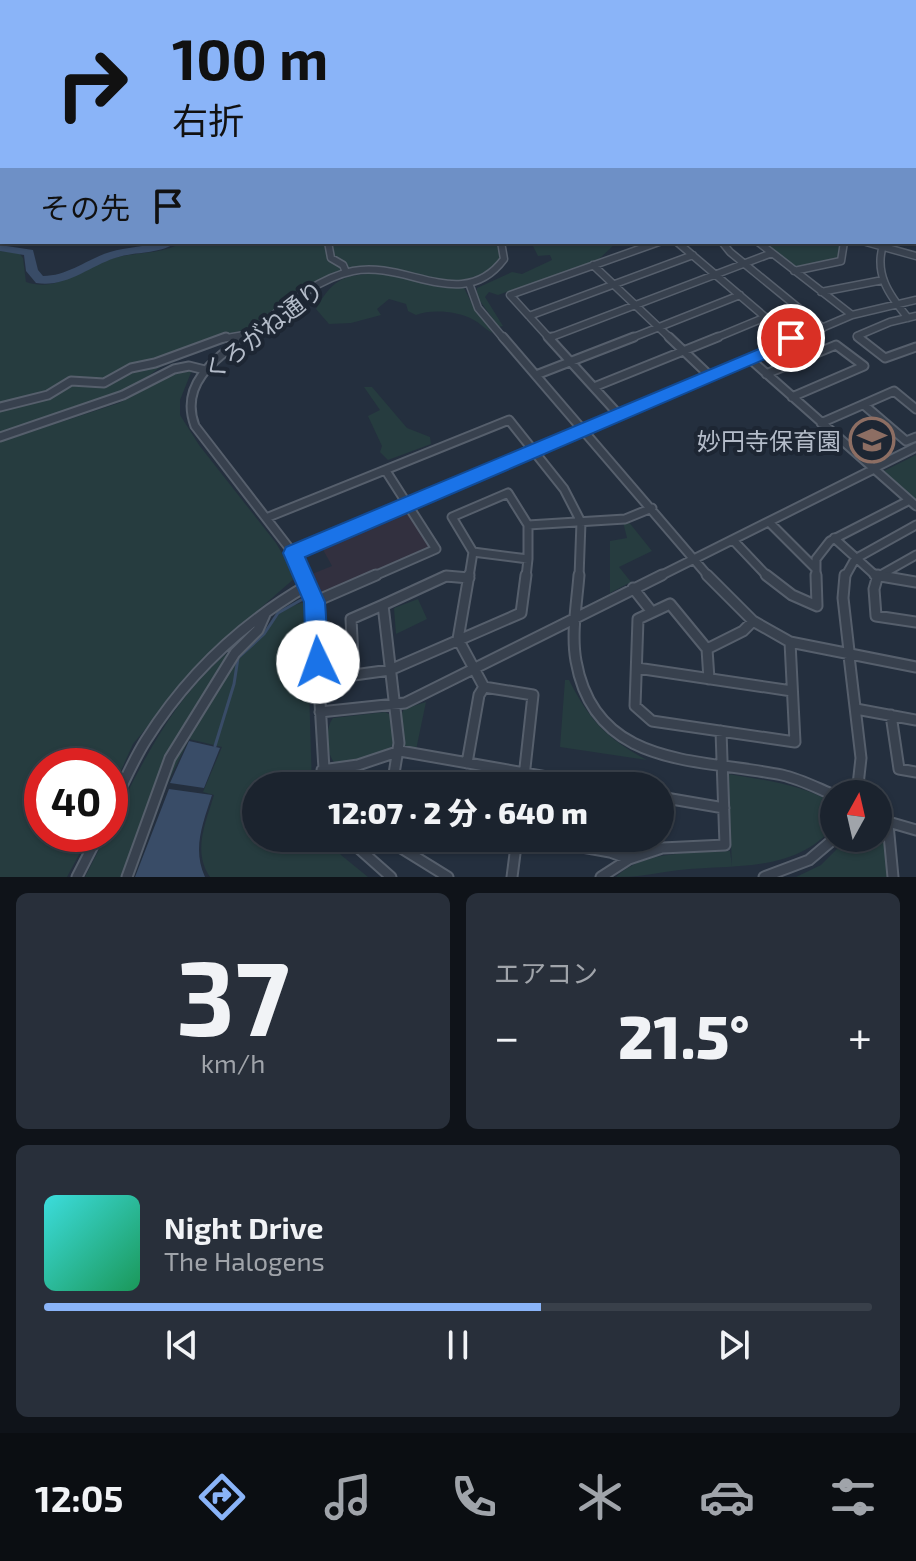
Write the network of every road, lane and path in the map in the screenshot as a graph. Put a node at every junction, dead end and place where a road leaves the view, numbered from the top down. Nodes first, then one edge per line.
1 (328, 244) edge
2 (501, 244) edge
3 (637, 244) edge
4 (653, 244) edge
5 (679, 244) edge
6 (724, 244) edge
7 (761, 244) edge
8 (844, 244) edge
9 (883, 244) edge
10 (642, 248) junction
11 (772, 253) junction
12 (693, 255) junction
13 (916, 256) edge
14 (744, 263) junction
15 (593, 265) junction
16 (794, 271) junction
17 (346, 272) junction
18 (715, 274) junction
19 (883, 280) junction
20 (469, 283) junction
21 (613, 285) junction
22 (821, 292) junction
23 (740, 295) junction
24 (916, 300) edge
25 (896, 304) junction
26 (635, 305) junction
27 (852, 315) junction
28 (529, 316) junction
29 (766, 317) junction
30 (912, 317) edge
31 (658, 327) junction
32 (823, 328) junction
33 (251, 334) junction
34 (549, 338) junction
35 (794, 341) junction
36 (916, 347) edge
37 (683, 351) junction
38 (750, 359) junction
39 (570, 361) junction
40 (205, 370) junction
41 (766, 374) junction
42 (536, 375) junction
43 (710, 376) junction
44 (594, 387) junction
45 (792, 397) junction
46 (864, 405) junction
47 (0, 407) edge
48 (916, 409) edge
49 (619, 415) junction
50 (821, 423) junction
51 (584, 430) junction
52 (0, 437) edge
53 (916, 437) edge
54 (916, 447) edge
55 (535, 451) junction
56 (872, 470) junction
57 (386, 471) junction
58 (408, 504) junction
59 (912, 504) edge
60 (652, 508) junction
61 (266, 518) junction
62 (581, 522) junction
63 (769, 522) junction
64 (528, 525) junction
65 (916, 525) edge
66 (834, 538) junction
67 (733, 540) junction
68 (473, 552) junction
69 (293, 553) junction
70 (916, 555) edge
71 (854, 556) junction
72 (695, 558) junction
73 (528, 559) junction
74 (815, 568) junction
75 (876, 576) junction
76 (469, 578) junction
77 (916, 582) edge
78 (308, 585) junction
79 (633, 588) junction
80 (314, 602) junction
81 (383, 605) junction
82 (267, 610) junction
83 (652, 612) junction
84 (577, 617) junction
85 (753, 621) junction
86 (916, 622) edge
87 (458, 639) junction
88 (790, 642) junction
89 (707, 649) junction
90 (849, 653) junction
91 (916, 667) edge
92 (637, 668) junction
93 (475, 669) junction
94 (390, 670) junction
95 (709, 679) junction
96 (484, 687) junction
97 (792, 691) junction
98 (395, 705) junction
99 (856, 709) junction
100 (320, 712) junction
101 (891, 715) junction
102 (916, 720) edge
103 (721, 731) junction
104 (400, 751) junction
105 (467, 763) junction
106 (722, 767) junction
107 (322, 770) joint
108 (395, 772) edge
109 (518, 772) edge
110 (524, 772) edge
111 (916, 772) edge
112 (128, 774) edge
113 (860, 780) edge
114 (820, 789) edge
115 (674, 799) edge
116 (724, 808) junction
117 (892, 824) edge
118 (916, 830) edge
119 (820, 851) edge
120 (90, 852) edge
121 (363, 852) edge
122 (408, 852) edge
123 (515, 852) edge
124 (610, 852) edge
125 (888, 852) edge
126 (629, 859) junction
127 (77, 877) edge
128 (127, 877) edge
129 (391, 877) edge
130 (448, 877) edge
131 (512, 877) edge
132 (601, 877) edge
133 (764, 877) edge
134 (893, 877) edge

1 - 17 street
2 - 20 street
3 - 10 street
4 - 10 street
5 - 12 street
6 - 14 street
7 - 11 street
8 - 16 street
9 - 13 street
9 - 19 street
10 - 15 street
11 - 14 street
11 - 16 street
12 - 18 street
12 - 21 street
14 - 18 street
14 - 32 street
15 - 21 street
15 - 28 street
16 - 22 street
17 - 20 street, くろがね通り
17 - 33 street, くろがね通り
18 - 23 street
18 - 26 street
19 - 22 street
19 - 25 street
20 - 42 street
21 - 26 street
21 - 28 street
22 - 27 street
23 - 29 street
23 - 31 street
24 - 25 street
25 - 27 street
25 - 30 street
26 - 31 street
26 - 34 street
27 - 32 street
28 - 34 street
29 - 35 street
29 - 37 street
30 - 36 street
31 - 37 street
31 - 39 street
32 - 35 street
33 - 40 street, くろがね通り
33 - 47 street
34 - 39 street
35 - 38 street
37 - 43 street
37 - 44 street
38 - 41 street
38 - 43 street
39 - 42 street
39 - 44 street
40 - 52 street
40 - 61 street, くろがね通り
41 - 45 street
41 - 45 street
42 - 51 street
43 - 49 street
44 - 49 street
45 - 50 street
46 - 48 street
46 - 50 street
46 - 53 street
49 - 51 street
50 - 56 street
51 - 55 street
51 - 60 street
54 - 56 street
55 - 57 street
55 - 58 street
55 - 62 street
56 - 59 street
56 - 63 street
57 - 58 street
57 - 61 street
58 - 69 street
58 - 80 street
59 - 66 street
60 - 62 street
60 - 72 street
61 - 69 street, くろがね通り
62 - 64 street
62 - 84 street
63 - 67 street
63 - 74 street
64 - 68 street
64 - 73 street
65 - 71 street
66 - 71 street
66 - 74 street
67 - 72 street
67 - 74 street
68 - 73 street
68 - 76 street
69 - 78 street, くろがね通り
70 - 75 street
71 - 75 street
71 - 90 street
72 - 79 street
72 - 85 street
73 - 87 street
75 - 77 street
75 - 86 street
76 - 81 street
76 - 87 street
78 - 80 street, くろがね通り
78 - 82 street
79 - 83 street
79 - 84 street
80 - 100 street, くろがね通り
81 - 94 street
81 - 94 street
82 - 112 street
82 - 128 street
83 - 89 street
83 - 92 street
84 - 93 street
84 - 106 street
85 - 88 street
85 - 89 street
87 - 93 street
87 - 94 street
88 - 90 street
88 - 97 street
89 - 95 street
90 - 91 street
90 - 99 street
92 - 95 street
92 - 103 street
93 - 96 street
93 - 98 street
94 - 98 street
95 - 97 street
96 - 105 street
96 - 110 street
97 - 103 street
98 - 100 street
98 - 104 street
99 - 101 street
99 - 113 street
100 - 107 street, くろがね通り
101 - 102 street
101 - 111 street
103 - 106 street
104 - 105 street
104 - 107 street
104 - 108 street
105 - 109 street
106 - 114 street
106 - 116 street
115 - 116 street
116 - 126 street
117 - 118 street
119 - 133 street
120 - 127 street
121 - 129 street
122 - 130 street
123 - 131 street
124 - 126 street
125 - 134 street
126 - 132 street

